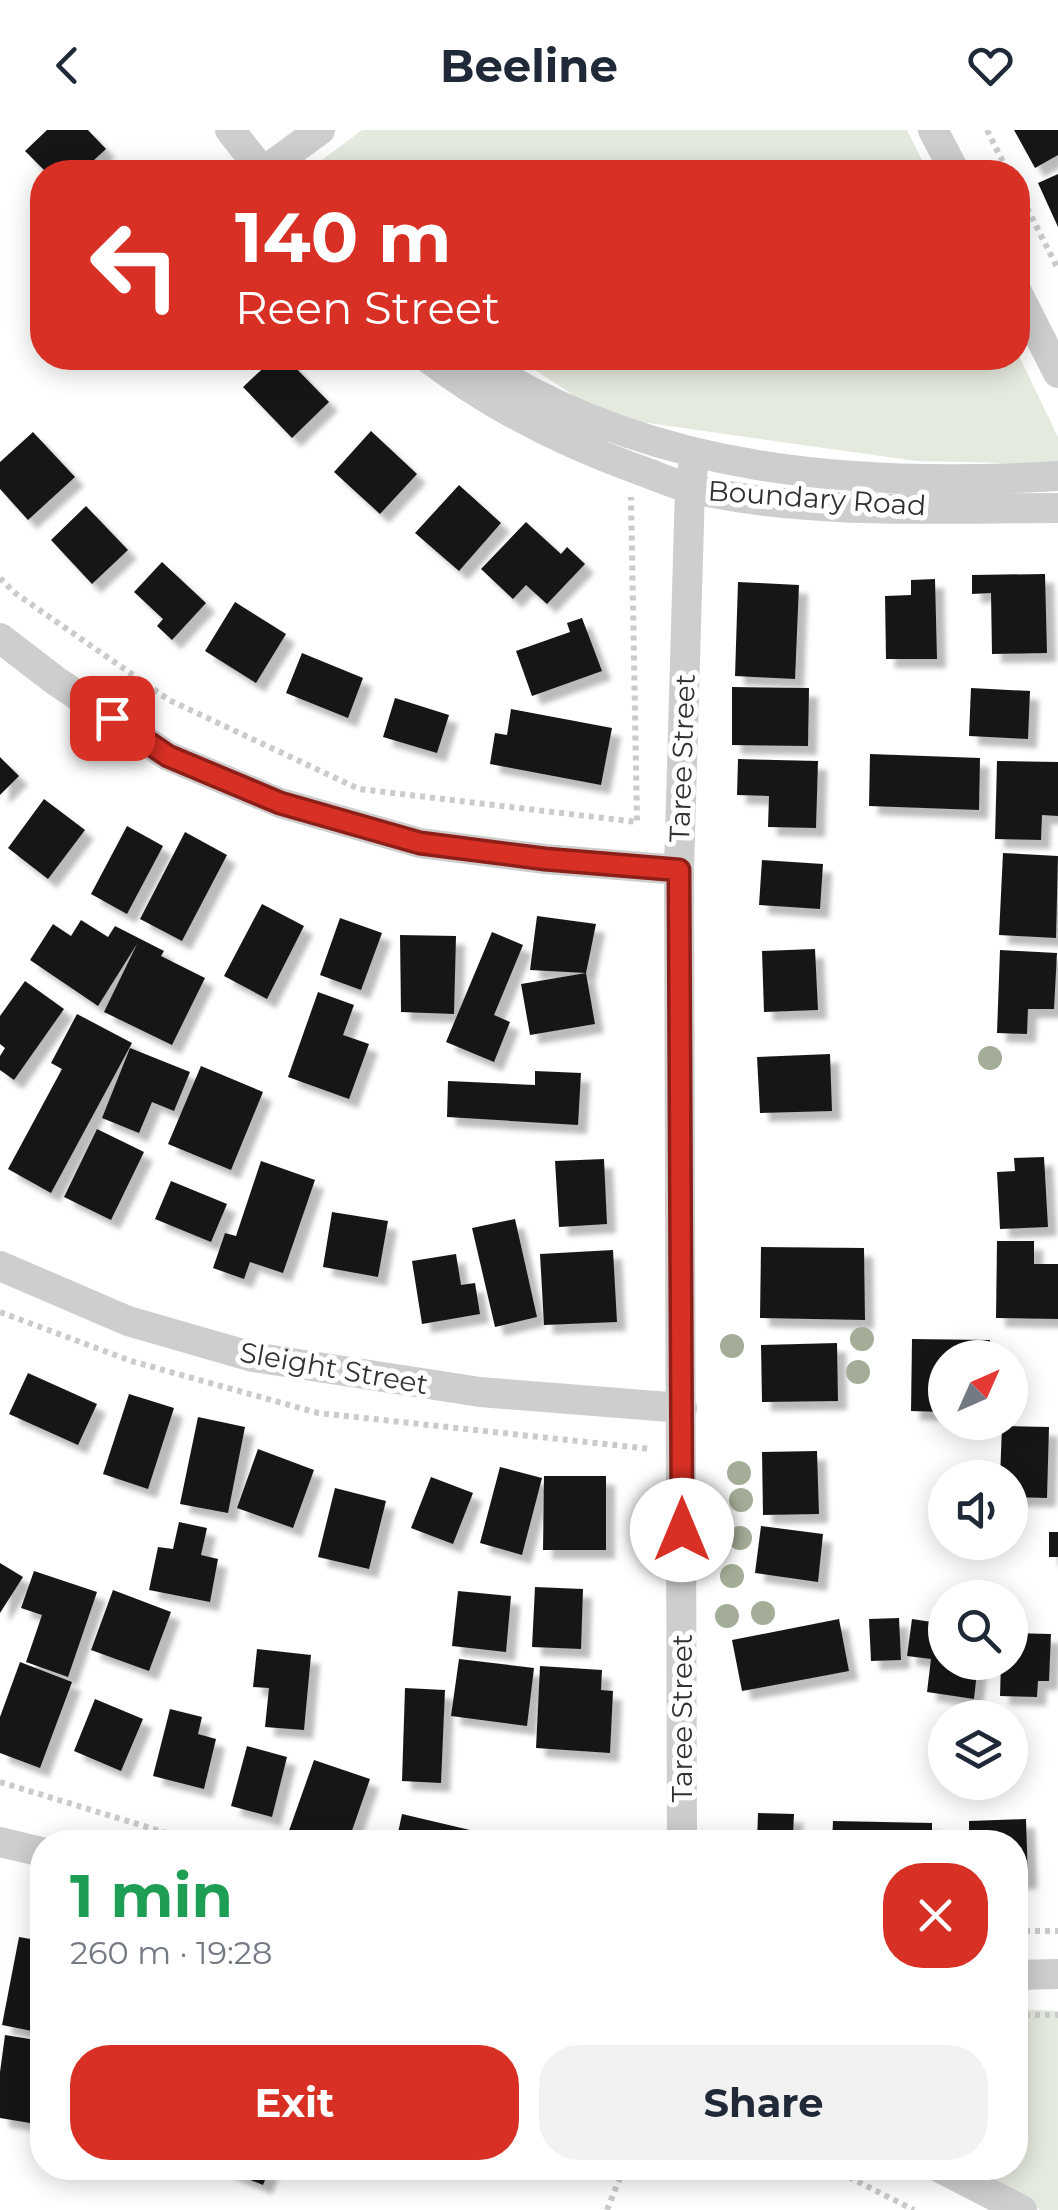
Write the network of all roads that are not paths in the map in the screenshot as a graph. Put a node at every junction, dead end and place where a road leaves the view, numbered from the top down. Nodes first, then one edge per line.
1 (230, 130) edge
2 (320, 130) edge
3 (933, 130) edge
4 (254, 160) edge
5 (279, 160) edge
6 (949, 160) edge
7 (1030, 317) edge
8 (444, 370) edge
9 (492, 370) edge
10 (1058, 372) edge
11 (695, 454) junction
12 (1058, 476) edge
13 (690, 488) junction
14 (1058, 508) edge
15 (0, 638) edge
16 (679, 870) junction
17 (0, 1266) edge
18 (682, 1408) junction
19 (682, 1830) edge
20 (0, 1842) edge
21 (30, 1849) edge
22 (1028, 1974) edge
23 (1058, 1974) edge
24 (963, 2180) edge
25 (1022, 2210) edge

1 - 4 street
2 - 5 street
3 - 6 street
7 - 10 street
8 - 13 street, Boundary Road
9 - 11 street, Boundary Road
11 - 12 street, Boundary Road
11 - 13 street, Taree Street
13 - 14 street, Boundary Road
13 - 16 street, Taree Street
15 - 16 street
16 - 18 street, Taree Street
17 - 18 street, Sleight Street
18 - 19 street, Taree Street
20 - 21 street
22 - 23 street
24 - 25 street

